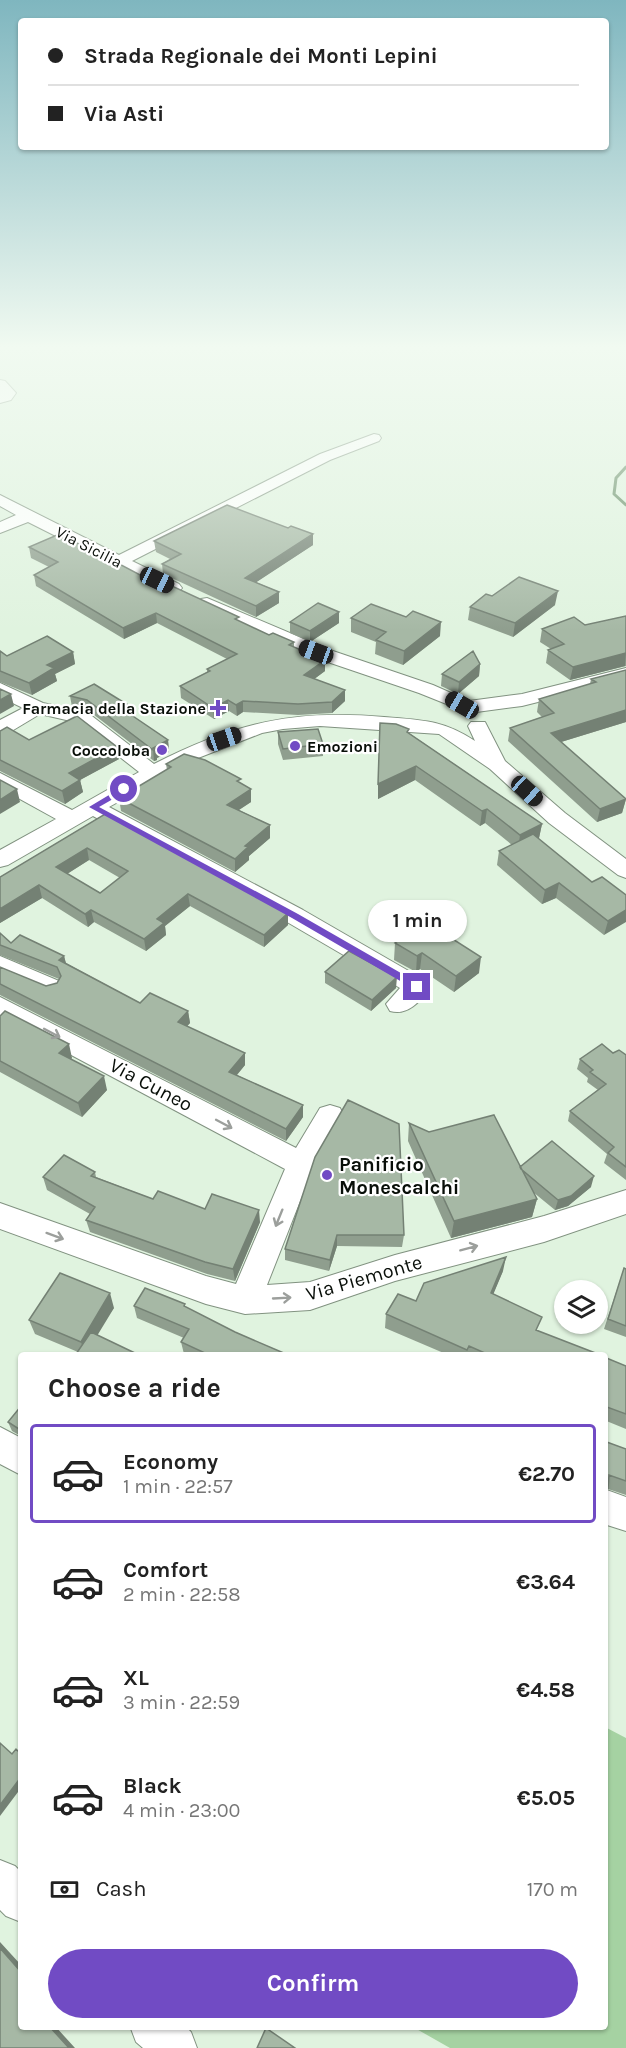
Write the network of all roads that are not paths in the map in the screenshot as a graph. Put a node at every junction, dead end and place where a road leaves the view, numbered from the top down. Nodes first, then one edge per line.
1 (370, 440) edge
2 (0, 500) edge
3 (27, 516) junction
4 (0, 528) edge
5 (118, 562) junction
6 (626, 674) edge
7 (413, 684) junction
8 (0, 689) edge
9 (37, 708) junction
10 (472, 715) junction
11 (437, 721) junction
12 (0, 726) edge
13 (497, 765) junction
14 (153, 773) junction
15 (0, 779) edge
16 (93, 807) junction
17 (72, 819) junction
18 (6, 850) edge
19 (626, 870) edge
20 (0, 965) edge
21 (50, 987) edge
22 (399, 1004) dead end
23 (0, 1006) edge
24 (330, 1116) dead end
25 (301, 1164) junction
26 (626, 1202) edge
27 (0, 1216) edge
28 (245, 1300) junction
29 (0, 1444) edge
30 (18, 1456) edge
31 (608, 1508) edge
32 (626, 1515) edge
33 (0, 1881) edge
34 (18, 1898) edge
35 (156, 2030) edge
36 (175, 2048) edge

1 - 5 street
2 - 3 street, Via Sicilia
3 - 4 street
3 - 5 street, Via Sicilia
5 - 7 street, Via Sicilia
6 - 10 street
7 - 10 street, Via Sicilia
7 - 11 street
8 - 9 street
9 - 12 street
9 - 14 street
10 - 11 street
10 - 11 street
10 - 13 street
11 - 13 street
11 - 14 street
13 - 19 street
14 - 16 street
15 - 17 street
16 - 17 street
16 - 22 street
17 - 18 street
20 - 21 street
23 -> 25 street, Via Cuneo
24 - 25 street
25 -> 28 street
28 -> 26 street, Via Piemonte
27 -> 28 street, Via Piemonte
29 - 30 street
31 - 32 street
33 - 34 street
35 - 36 street

